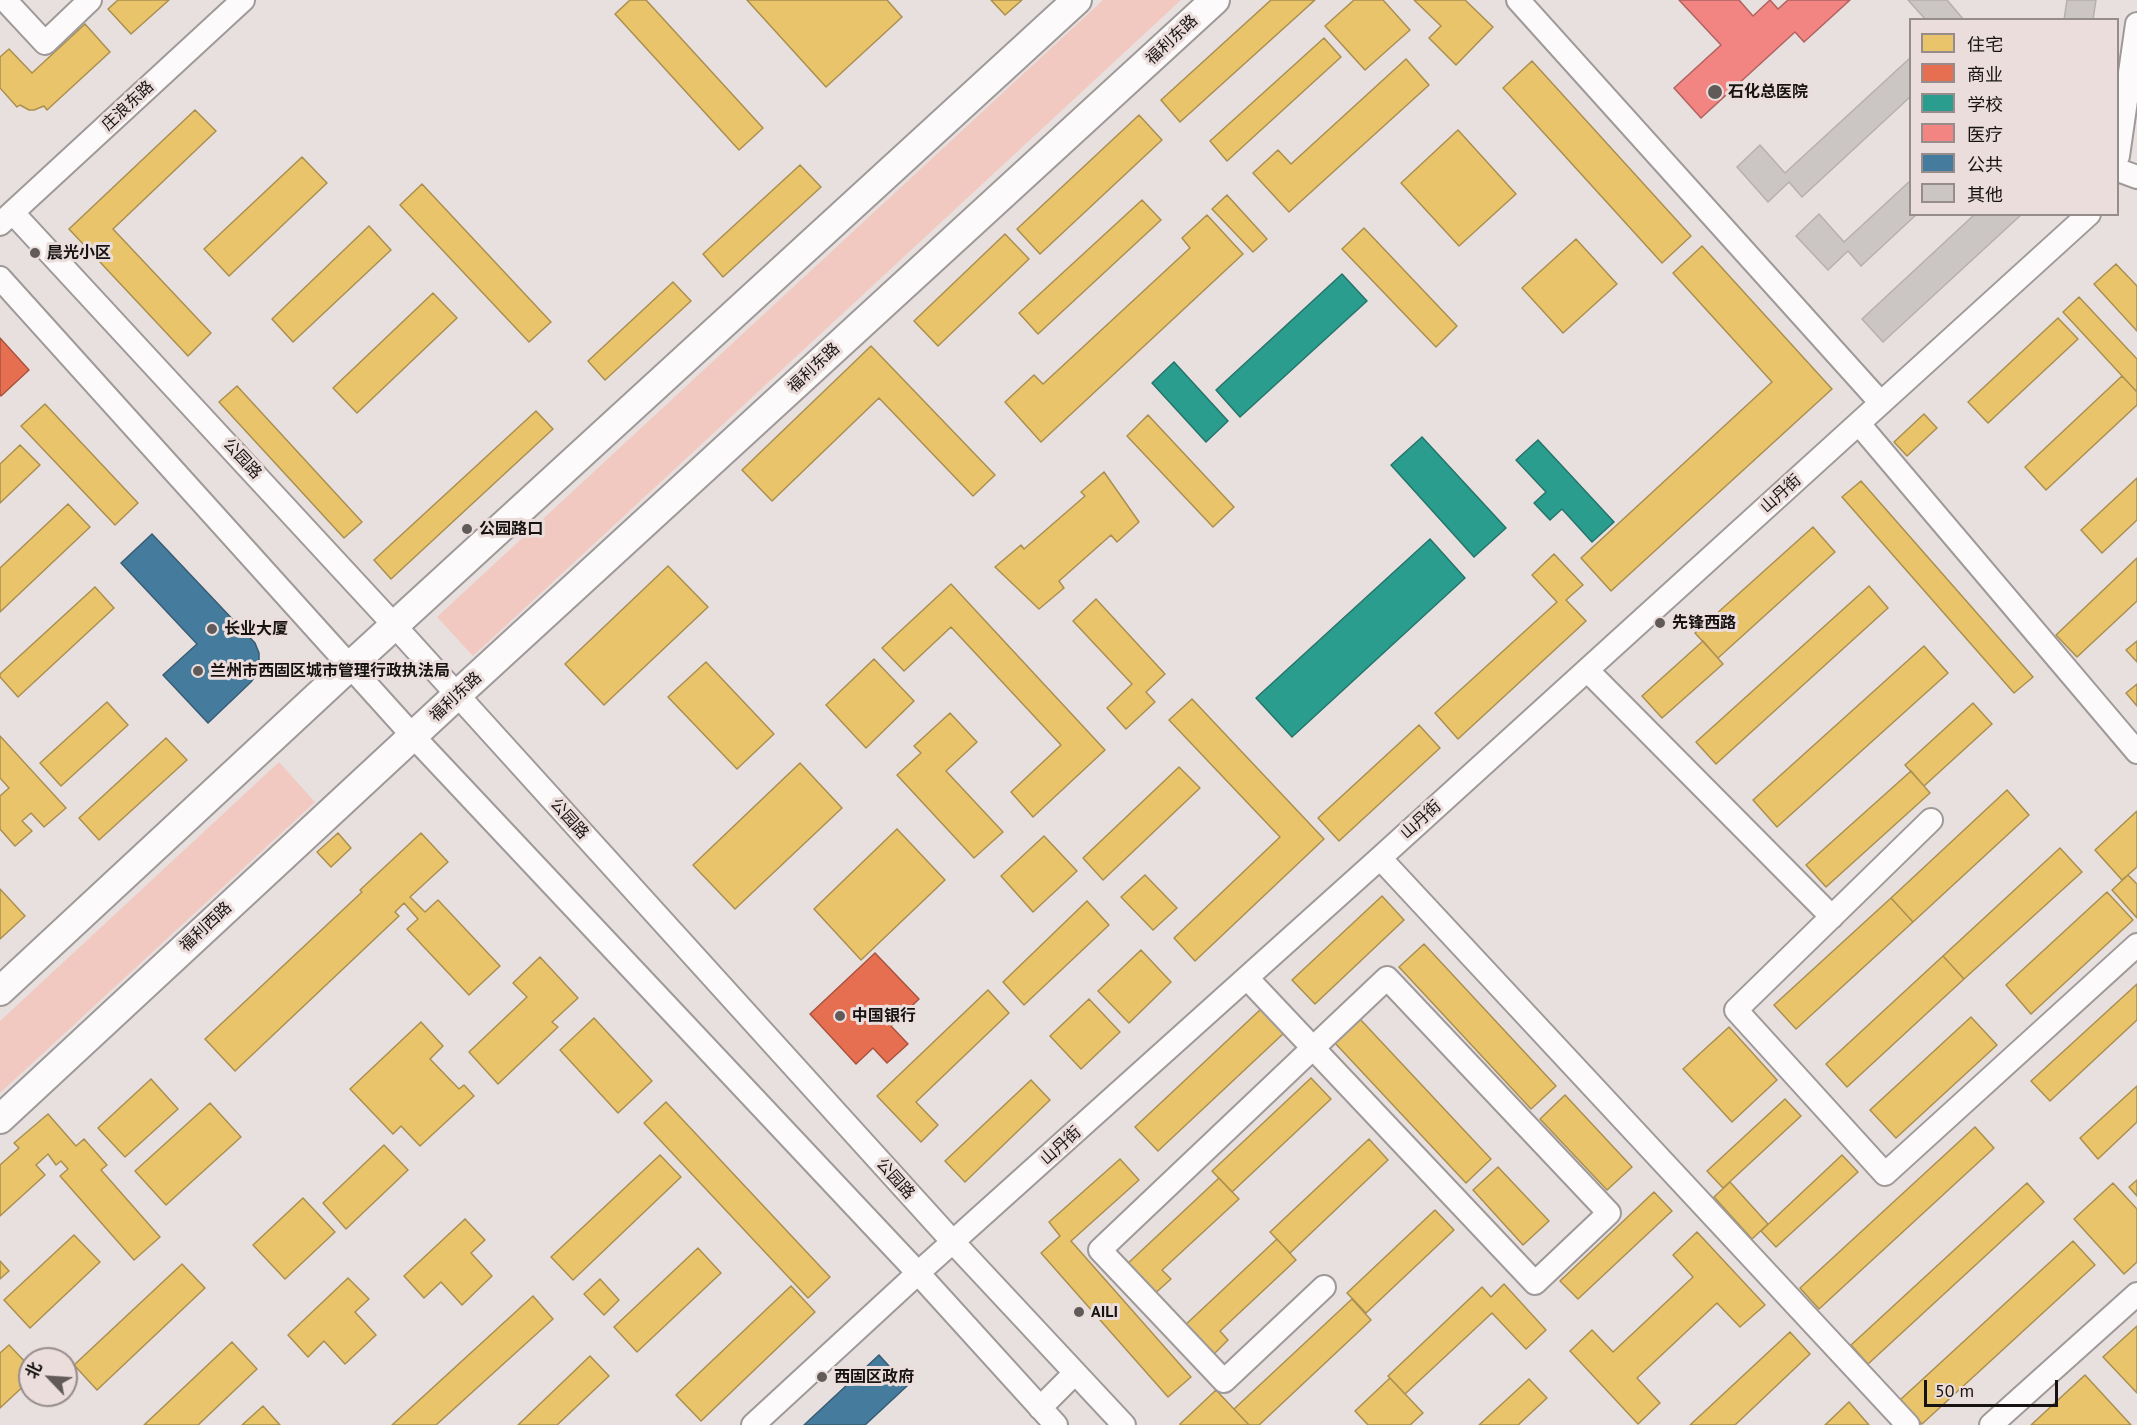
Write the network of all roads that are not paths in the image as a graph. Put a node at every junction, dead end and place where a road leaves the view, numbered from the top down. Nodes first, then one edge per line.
1 (4, 0) edge
2 (90, 0) edge
3 (243, 0) edge
4 (1077, 0) edge
5 (1215, 0) edge
6 (1518, 0) edge
7 (2137, 24) edge
8 (2119, 149) edge
9 (2119, 170) edge
10 (2137, 177) edge
11 (2087, 216) edge
12 (7, 218) edge
13 (0, 278) edge
14 (1881, 403) junction
15 (1859, 424) junction
16 (396, 626) junction
17 (350, 666) junction
18 (1587, 670) junction
19 (457, 695) junction
20 (412, 736) junction
21 (2137, 752) edge
22 (1931, 820) dead end
23 (1380, 858) junction
24 (1832, 917) junction
25 (2137, 945) edge
26 (1247, 978) junction
27 (0, 991) edge
28 (1313, 1048) junction
29 (0, 1119) edge
30 (954, 1243) junction
31 (918, 1274) junction
32 (1324, 1287) dead end
33 (2137, 1294) edge
34 (1075, 1373) junction
35 (1040, 1408) junction
36 (753, 1425) edge
37 (1056, 1425) edge
38 (1124, 1425) edge
39 (1908, 1425) edge
40 (1991, 1425) edge

1 - 2 street
3 - 12 street, 庄浪东路
4 - 16 main road
5 - 19 main road, 福利东路
6 - 14 street
7 - 8 street
9 - 10 street
11 - 14 street, 山丹街
12 - 16 street, 公园路
13 - 17 street
14 - 15 street, 山丹街
15 - 18 street, 山丹街
15 - 21 street
16 - 17 main road
16 - 19 street, 公园路
17 - 20 street
17 - 27 main road
18 - 23 street, 山丹街
18 - 24 street
19 - 20 main road, 福利东路
19 - 30 street, 公园路
20 - 29 main road, 福利西路
20 - 31 street
22 - 24 street
23 - 26 street, 山丹街
23 - 39 street
24 - 25 street
26 - 28 street
26 - 30 street, 山丹街
28 - 28 street
28 - 32 street
30 - 31 street, 山丹街
30 - 34 street, 公园路
31 - 35 street
31 - 36 street, 山丹街
33 - 40 street
34 - 35 street
34 - 38 street, 公园路
35 - 37 street

